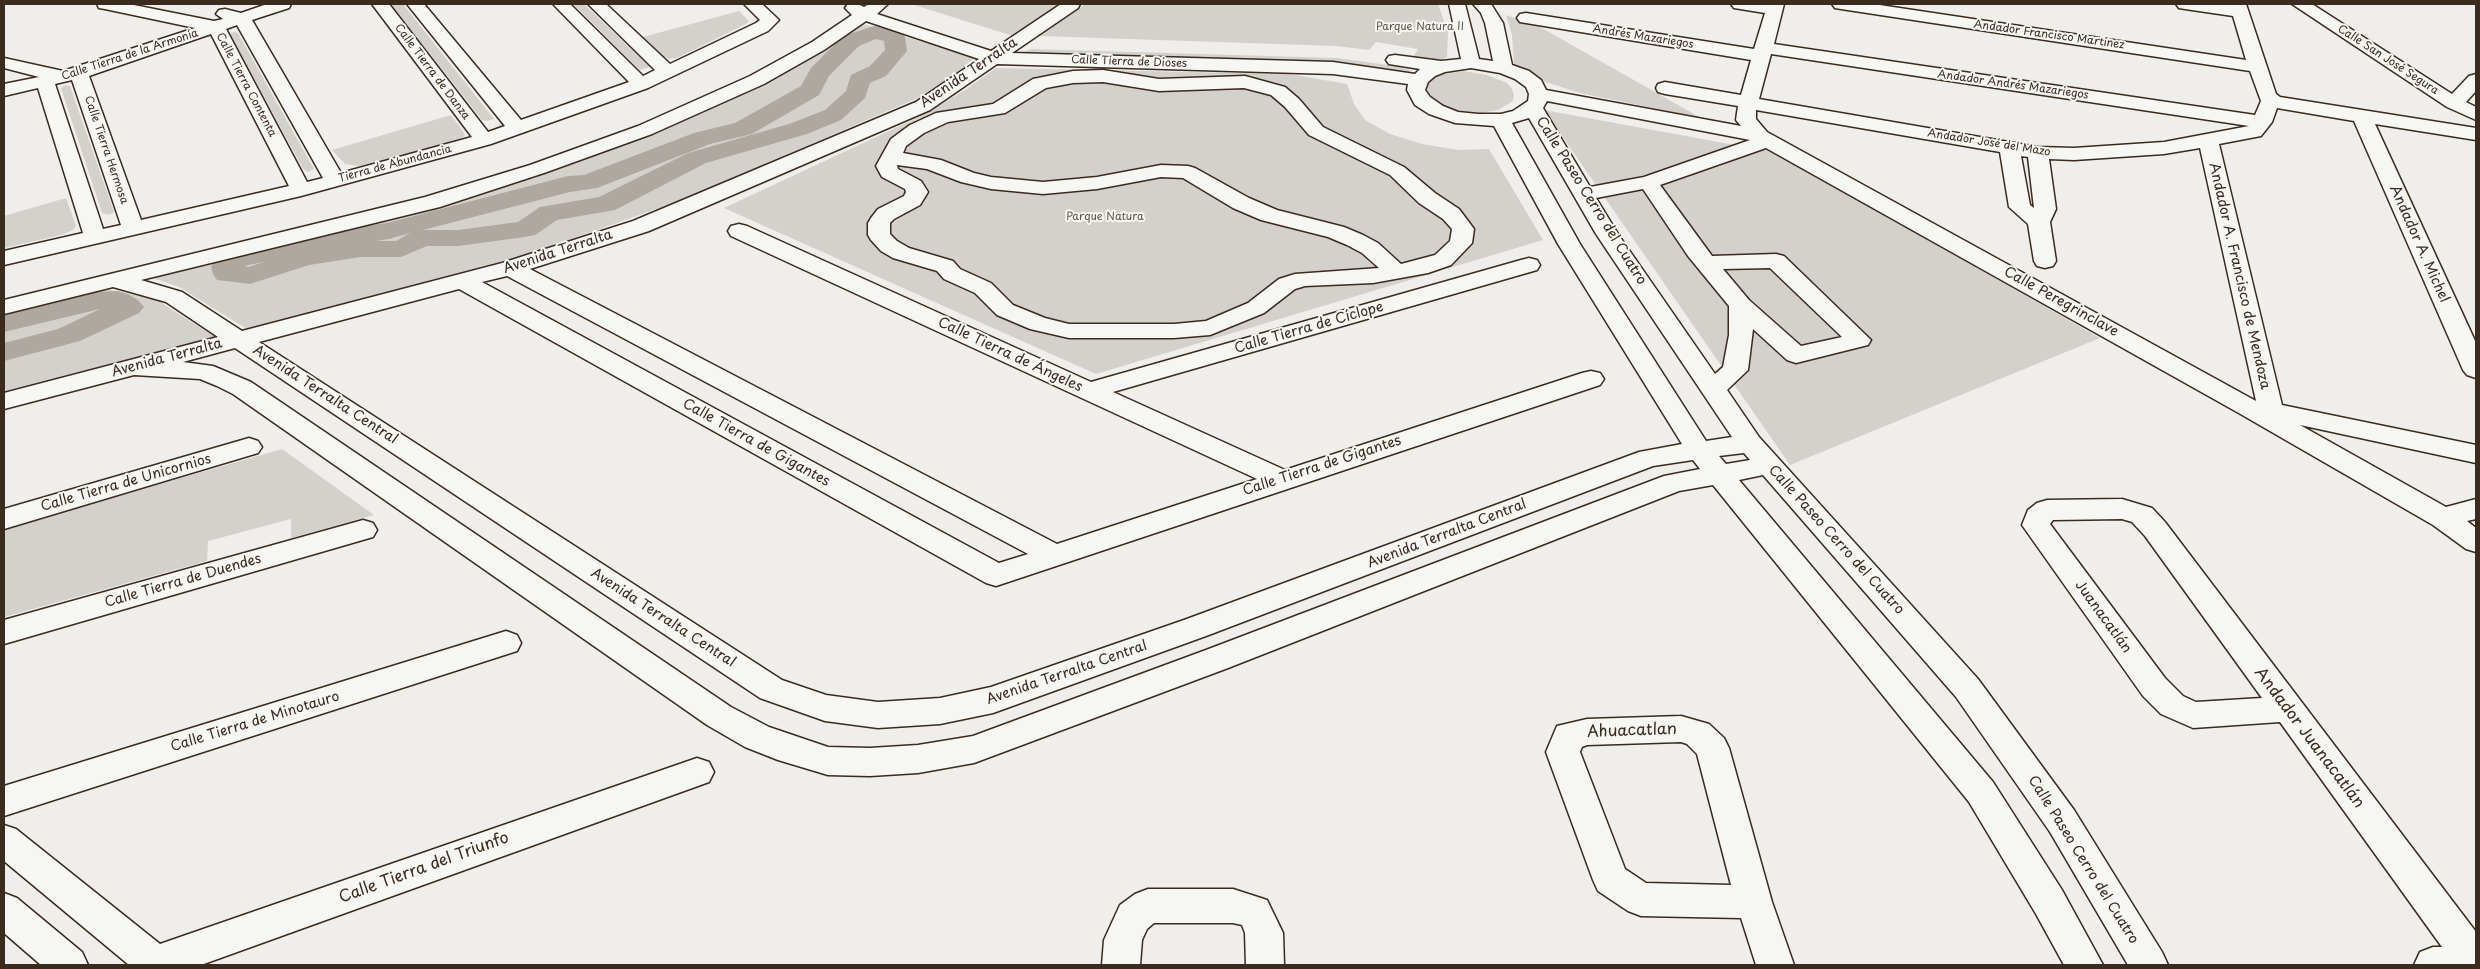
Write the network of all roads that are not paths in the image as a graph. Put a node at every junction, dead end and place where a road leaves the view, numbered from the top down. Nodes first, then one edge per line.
1 (105, 4) edge
2 (174, 4) edge
3 (283, 4) edge
4 (380, 4) edge
5 (415, 4) edge
6 (561, 4) edge
7 (596, 4) edge
8 (752, 4) edge
9 (1072, 4) edge
10 (1457, 4) edge
11 (1482, 4) edge
12 (1740, 4) edge
13 (1841, 4) edge
14 (2301, 4) edge
15 (2193, 5) edge
16 (1775, 6) edge
17 (876, 7) edge
18 (2239, 8) edge
19 (242, 18) junction
20 (1526, 18) dead end
21 (216, 26) junction
22 (1013, 44) junction
23 (994, 48) junction
24 (1762, 52) junction
25 (4, 63) edge
26 (1471, 63) junction
27 (1442, 67) junction
28 (2258, 67) junction
29 (1504, 68) junction
30 (667, 71) junction
31 (72, 75) junction
32 (1419, 80) junction
33 (2476, 80) edge
34 (45, 81) junction
35 (642, 84) junction
36 (1665, 88) dead end
37 (4, 90) edge
38 (2273, 100) junction
39 (1536, 101) junction
40 (1748, 102) junction
41 (2454, 103) junction
42 (2476, 114) edge
43 (2362, 116) junction
44 (1501, 120) junction
45 (2262, 122) junction
46 (517, 128) junction
47 (2476, 134) edge
48 (1765, 138) junction
49 (484, 140) junction
50 (2208, 140) junction
51 (2009, 148) junction
52 (2038, 154) junction
53 (889, 158) junction
54 (335, 181) junction
55 (1648, 182) junction
56 (301, 190) junction
57 (1584, 194) junction
58 (2039, 222) junction
59 (133, 228) junction
60 (740, 230) dead end
61 (1608, 234) junction
62 (95, 236) junction
63 (1569, 244) junction
64 (4, 258) edge
65 (2045, 261) dead end
66 (1706, 263) junction
67 (1529, 265) dead end
68 (510, 268) junction
69 (1397, 273) junction
70 (114, 280) junction
71 (462, 280) junction
72 (1741, 305) junction
73 (4, 308) edge
74 (240, 339) junction
75 (132, 367) junction
76 (2476, 370) edge
77 (1591, 379) dead end
78 (1713, 390) junction
79 (1089, 391) junction
80 (4, 401) edge
81 (2258, 408) junction
82 (1750, 444) junction
83 (249, 447) dead end
84 (1699, 450) junction
85 (2476, 454) edge
86 (1769, 465) junction
87 (1718, 474) junction
88 (1281, 480) junction
89 (2476, 509) edge
90 (2142, 515) joint
91 (2443, 518) junction
92 (4, 519) edge
93 (363, 530) dead end
94 (2476, 542) edge
95 (1054, 556) junction
96 (1195, 628) junction
97 (4, 632) edge
98 (506, 643) dead end
99 (1217, 659) junction
100 (2287, 709) junction
101 (697, 772) dead end
102 (4, 800) edge
103 (4, 840) edge
104 (1754, 902) junction
105 (4, 910) edge
106 (2476, 962) edge
107 (69, 965) edge
108 (154, 965) edge
109 (1122, 965) edge
110 (1265, 965) edge
111 (1775, 965) edge
112 (2084, 965) edge
113 (2149, 965) edge
114 (2432, 965) edge

1 - 21 street, Calle Tierra Contenta
2 - 19 street, Calle Tierra Contenta
3 - 19 street, Calle Tierra de la Armonía
4 - 49 street, Calle Tierra de Danza
5 - 46 street
6 - 35 street
7 - 30 street
8 - 30 street, Tierra de Abundancia
9 - 22 street, Avenida Terralta
10 - 26 street
11 - 29 street
12 - 16 street
13 - 28 street, Andador Francisco Martínez
14 - 41 street, Calle San José Segura
15 - 18 street
16 - 24 street, Calle Peregrinclave
17 - 23 street, Calle Tierra de Dioses
17 - 70 street
18 - 28 street
19 - 21 street, Calle Tierra de la Armonía
19 - 54 street
20 - 24 street, Andrés Mazariegos
21 - 31 street, Calle Tierra de la Armonía
21 - 56 street, Calle Tierra Contenta
22 - 23 street, Calle Tierra de Dioses
22 - 27 street, Calle Tierra de Dioses
23 - 32 street, Calle Tierra de Dioses
23 - 68 street, Avenida Terralta
24 - 40 street, Calle Peregrinclave
24 - 45 street, Andador Andrés Mazariegos
25 - 31 street
26 - 27 street, Calle Paseo Cerro del Cuatro
26 - 29 street, Calle Paseo Cerro del Cuatro
27 - 32 street
28 - 38 street
29 - 39 street, Calle Paseo Cerro del Cuatro
30 - 35 street, Tierra de Abundancia
31 - 34 street, Calle Tierra de la Armonía
31 - 59 street, Calle Tierra Hermosa
32 - 44 street
33 - 41 street
34 - 37 street, Calle Tierra de la Armonía
34 - 62 street
35 - 46 street, Tierra de Abundancia
36 - 40 street, Andador José del Mazo
38 - 43 street
38 - 45 street
39 - 44 street
39 - 48 street
39 - 57 street, Calle Paseo Cerro del Cuatro
40 - 48 street, Calle Peregrinclave
40 - 51 street, Andador José del Mazo
41 - 42 street, Calle San José Segura
43 - 47 street
43 - 76 street, Andador A. Michel
44 - 63 street
45 - 50 street, Andador José del Mazo
46 - 49 street, Tierra de Abundancia
48 - 55 street
48 - 81 street, Calle Peregrinclave
49 - 54 street, Tierra de Abundancia
50 - 52 street, Andador José del Mazo
50 - 81 street, Andador A. Francisco de Mendoza
51 - 52 street, Andador José del Mazo
51 - 58 street
52 - 58 street
53 - 69 street
53 - 69 street
53 - 69 street
54 - 56 street, Tierra de Abundancia
55 - 57 street
55 - 66 street
56 - 59 street, Tierra de Abundancia
57 - 61 street, Calle Paseo Cerro del Cuatro
58 - 65 street
59 - 62 street, Tierra de Abundancia
60 - 79 street, Calle Tierra de Ángeles
61 - 63 street
61 - 78 street, Calle Paseo Cerro del Cuatro
62 - 64 street, Tierra de Abundancia
63 - 84 street
66 - 72 street
66 - 72 street
67 - 79 street, Calle Tierra de Cíclope
68 - 71 street, Avenida Terralta
68 - 95 street
70 - 73 street
70 - 74 street, Avenida Terralta Central
71 - 74 street, Avenida Terralta
71 - 95 street, Calle Tierra de Gigantes
72 - 78 street
74 - 75 street, Avenida Terralta
74 - 96 street, Avenida Terralta Central
75 - 80 street, Avenida Terralta
75 - 99 street
77 - 88 street, Calle Tierra de Gigantes
78 - 82 street, Calle Paseo Cerro del Cuatro
79 - 88 street, Calle Tierra de Ángeles
81 - 85 street
81 - 91 street, Calle Peregrinclave
82 - 84 street, Avenida Terralta Central
82 - 86 street, Calle Paseo Cerro del Cuatro
83 - 92 street, Calle Tierra de Unicornios
84 - 87 street
84 - 96 street, Avenida Terralta Central
86 - 87 street
86 - 113 street, Calle Paseo Cerro del Cuatro
87 - 99 street
87 - 112 street
88 - 95 street, Calle Tierra de Gigantes
89 - 91 street
90 - 100 street, Andador Juanacatlán
90 - 100 street, Juanacatlán
91 - 94 street, Calle Peregrinclave
93 - 97 street, Calle Tierra de Duendes
96 - 99 street
98 - 102 street, Calle Tierra de Minotauro
100 - 106 street, Andador Juanacatlán
101 - 108 street, Calle Tierra del Triunfo
103 - 108 street
104 - 104 street, Ahuacatlan
104 - 111 street, Ahuacatlan
105 - 107 street
106 - 114 street
109 - 110 street

